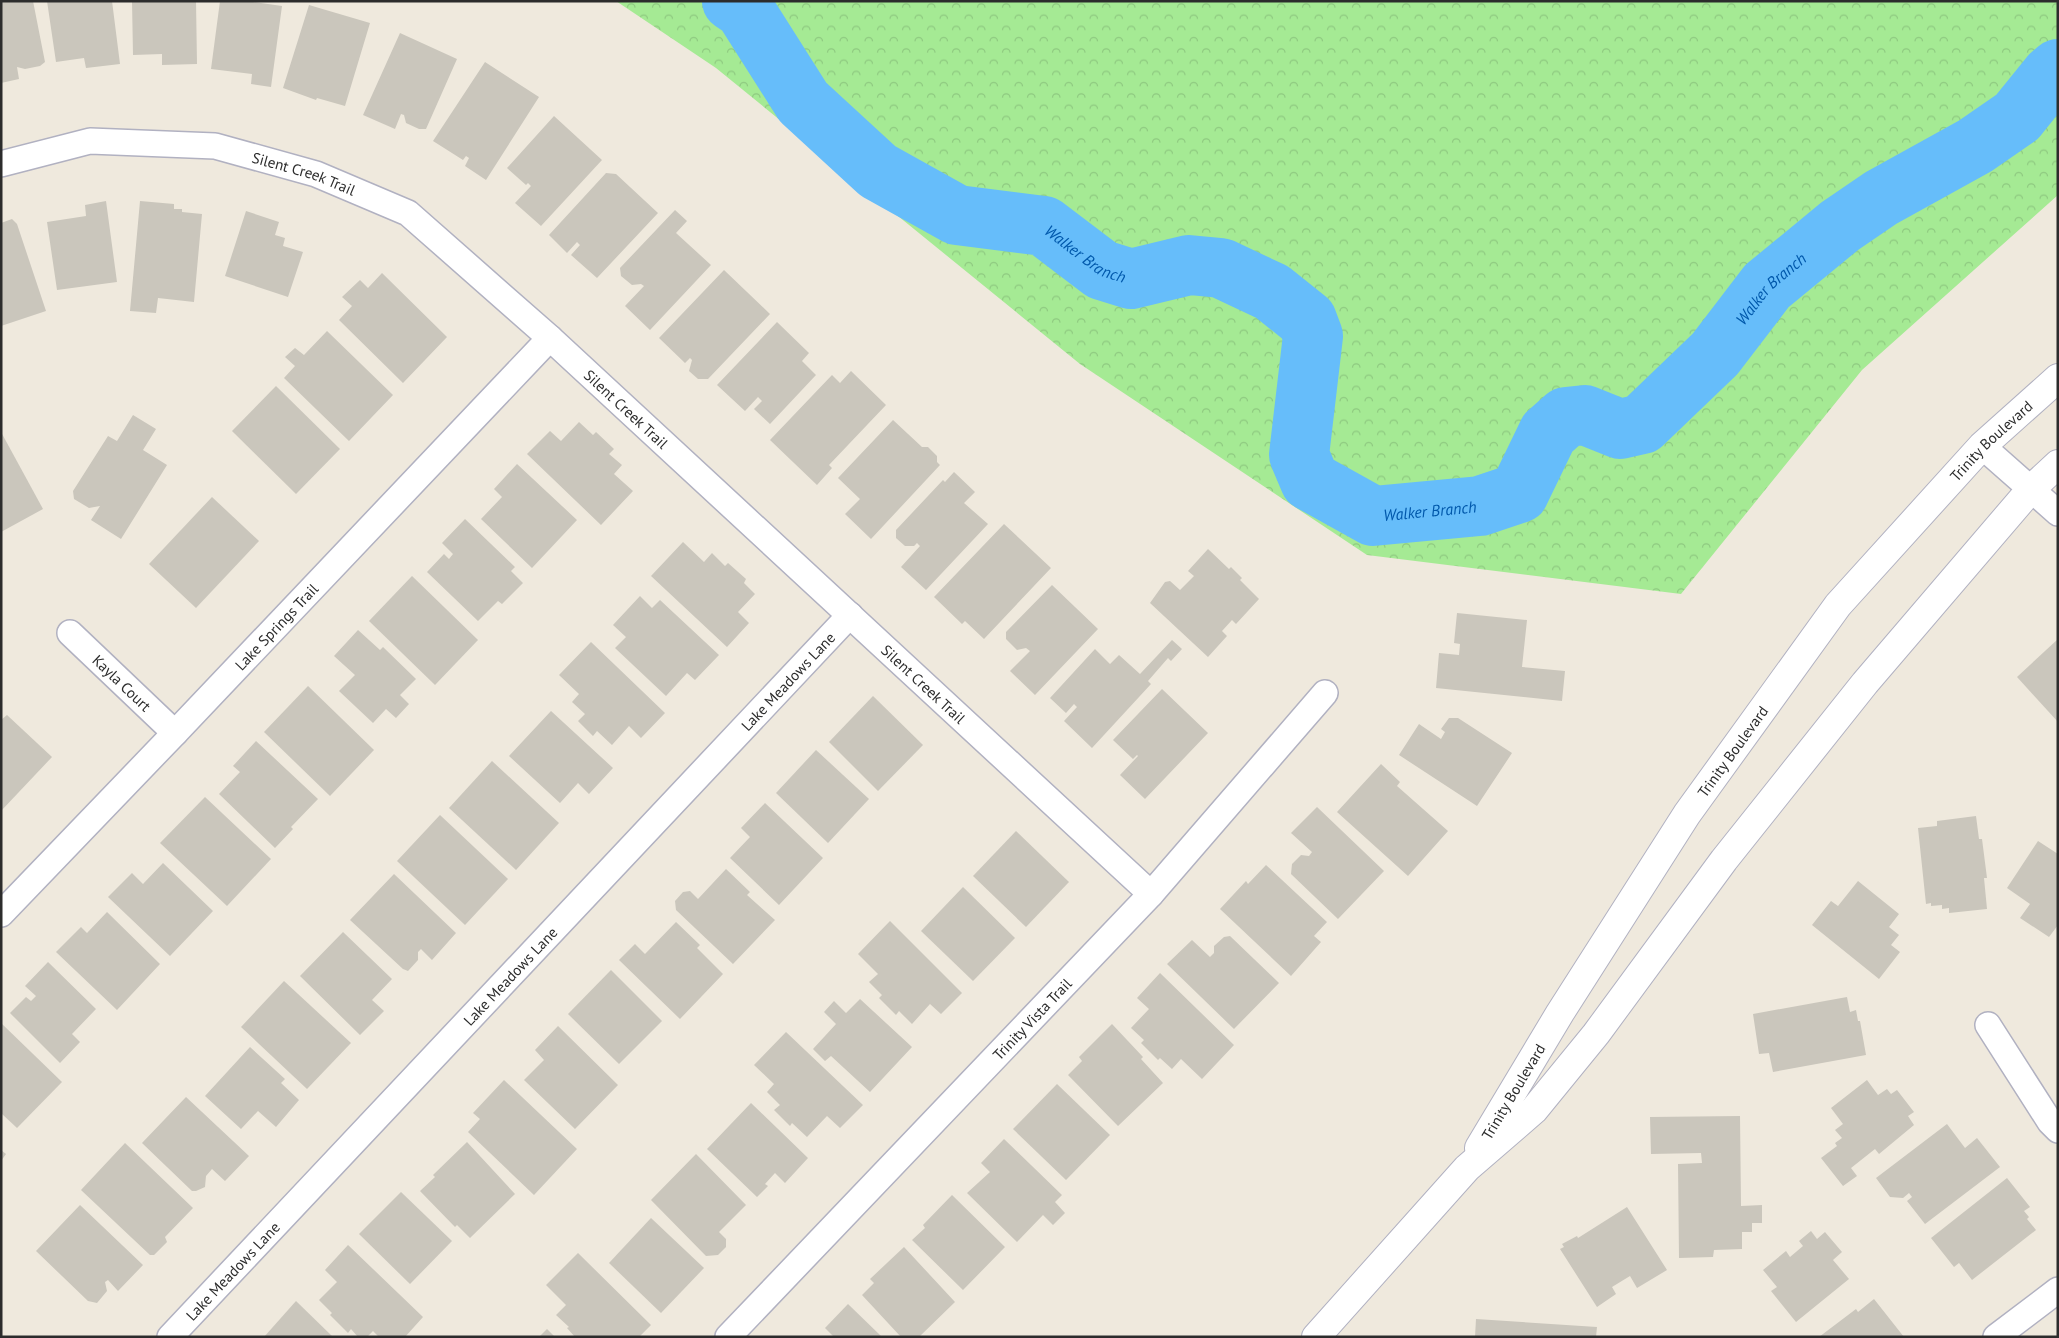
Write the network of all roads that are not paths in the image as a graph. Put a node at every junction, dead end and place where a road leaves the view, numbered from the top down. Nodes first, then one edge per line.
1 (1, 164) edge
2 (550, 338) junction
3 (2058, 378) edge
4 (1982, 446) junction
5 (2058, 464) edge
6 (2031, 488) junction
7 (2058, 513) edge
8 (850, 615) junction
9 (70, 632) dead end
10 (1325, 692) dead end
11 (176, 733) junction
12 (1151, 894) junction
13 (1, 914) edge
14 (1988, 1025) dead end
15 (2058, 1130) edge
16 (1467, 1168) junction
17 (2058, 1290) edge
18 (170, 1337) edge
19 (728, 1337) edge
20 (1316, 1337) edge
21 (1996, 1337) edge

1 - 2 street, Silent Creek Trail
2 - 8 street, Silent Creek Trail
2 - 11 street, Lake Springs Trail
3 - 4 main road, Trinity Boulevard
4 - 6 street
4 - 16 main road, Trinity Boulevard
5 - 6 main road, Trinity Boulevard
6 - 7 street
6 - 16 main road, Trinity Boulevard
8 - 12 street, Silent Creek Trail
8 - 18 street, Lake Meadows Lane
9 - 11 street, Kayla Court
10 - 12 street, Trinity Vista Trail
11 - 13 street, Lake Springs Trail
12 - 19 street, Trinity Vista Trail
14 - 15 street
16 - 20 main road, Trinity Boulevard
17 - 21 street

